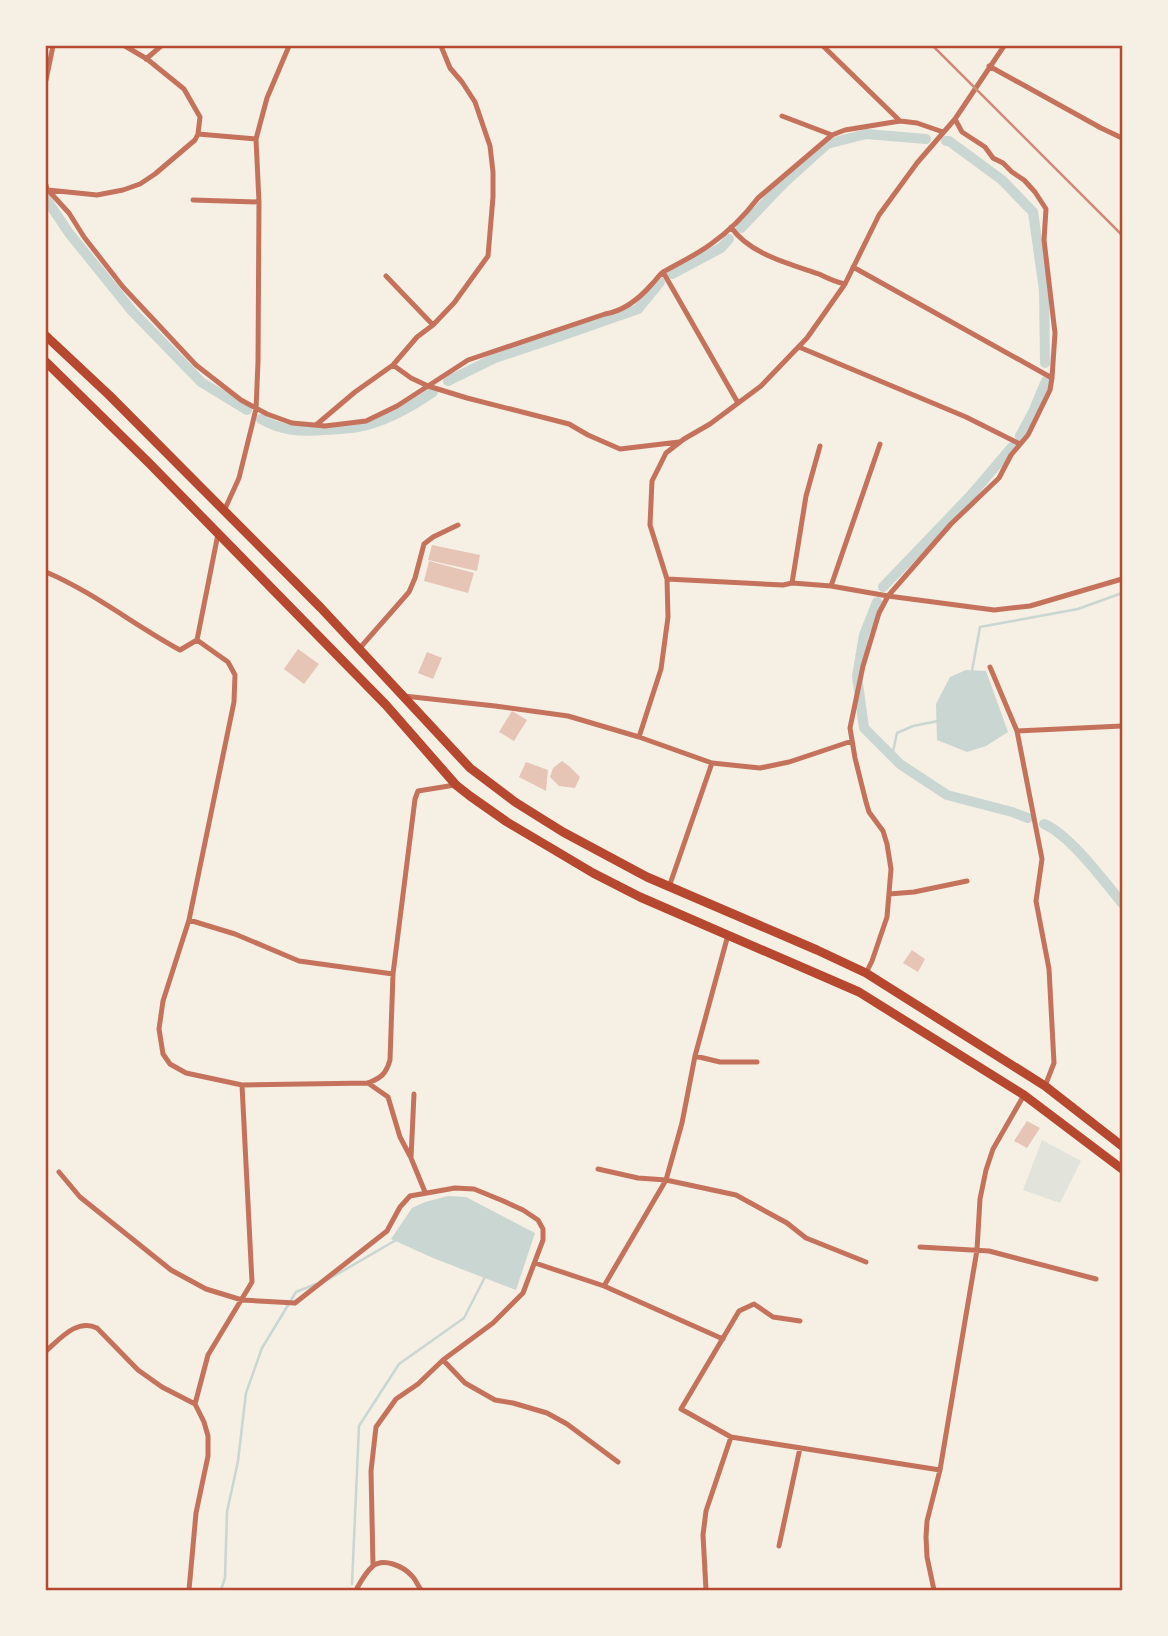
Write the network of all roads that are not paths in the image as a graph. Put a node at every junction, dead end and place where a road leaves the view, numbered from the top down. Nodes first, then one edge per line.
1 (53, 46) edge
2 (125, 46) edge
3 (161, 46) edge
4 (289, 46) edge
5 (441, 46) edge
6 (823, 46) edge
7 (1004, 46) edge
8 (146, 59) junction
9 (989, 66) junction
10 (46, 80) edge
11 (782, 116) dead end
12 (955, 119) junction
13 (900, 121) junction
14 (943, 132) junction
15 (198, 134) junction
16 (832, 135) junction
17 (1122, 138) edge
18 (256, 139) junction
19 (46, 188) edge
20 (192, 200) dead end
21 (259, 202) junction
22 (731, 227) junction
23 (853, 267) junction
24 (663, 271) junction
25 (386, 276) dead end
26 (845, 285) junction
27 (433, 325) junction
28 (46, 336) edge
29 (799, 347) junction
30 (46, 362) edge
31 (393, 365) junction
32 (1052, 378) junction
33 (428, 386) junction
34 (738, 403) junction
35 (256, 408) junction
36 (316, 425) junction
37 (680, 442) junction
38 (880, 444) dead end
39 (1020, 444) junction
40 (820, 446) dead end
41 (224, 512) junction
42 (458, 525) dead end
43 (218, 534) junction
44 (46, 572) edge
45 (667, 579) junction
46 (1122, 579) edge
47 (792, 583) junction
48 (831, 586) junction
49 (888, 596) junction
50 (197, 640) junction
51 (359, 649) junction
52 (990, 667) dead end
53 (401, 696) junction
54 (386, 705) junction
55 (1122, 726) edge
56 (1017, 731) junction
57 (639, 737) junction
58 (852, 741) junction
59 (712, 763) junction
60 (456, 785) junction
61 (967, 881) dead end
62 (669, 887) junction
63 (889, 894) junction
64 (189, 920) junction
65 (728, 935) junction
66 (866, 973) junction
67 (393, 974) junction
68 (695, 1056) junction
69 (757, 1062) dead end
70 (368, 1083) junction
71 (242, 1085) junction
72 (1045, 1086) junction
73 (414, 1094) dead end
74 (1024, 1095) junction
75 (1122, 1146) edge
76 (411, 1158) junction
77 (598, 1169) dead end
78 (1122, 1169) edge
79 (59, 1172) dead end
80 (666, 1180) junction
81 (425, 1192) junction
82 (920, 1248) dead end
83 (976, 1250) junction
84 (866, 1262) dead end
85 (535, 1263) junction
86 (1096, 1279) dead end
87 (604, 1286) junction
88 (242, 1300) junction
89 (800, 1321) dead end
90 (723, 1339) junction
91 (46, 1351) edge
92 (443, 1360) junction
93 (195, 1404) junction
94 (731, 1437) junction
95 (800, 1448) junction
96 (618, 1462) dead end
97 (940, 1470) junction
98 (779, 1546) dead end
99 (373, 1565) junction
100 (188, 1591) edge
101 (356, 1591) edge
102 (421, 1591) edge
103 (706, 1591) edge
104 (934, 1591) edge

1 - 10 street
2 - 8 street
3 - 8 street
4 - 18 street
5 - 27 street
6 - 13 street
7 - 9 street
8 - 15 street
9 - 12 street
9 - 17 street
11 - 16 street
12 - 14 street
12 - 32 street
13 - 14 street
13 - 16 street
14 - 23 street
15 - 18 street
15 - 19 street
16 - 22 street
18 - 21 street
19 - 35 street
20 - 21 street
21 - 35 street
22 - 24 street
22 - 26 street
23 - 26 street
23 - 32 street
24 - 33 street
24 - 34 street
25 - 27 street
26 - 29 street
27 - 31 street
28 - 41 main road
29 - 34 street
29 - 39 street
30 - 43 main road
31 - 33 street
31 - 36 street
32 - 39 street
33 - 36 street
33 - 37 street
34 - 37 street
35 - 36 street
35 - 41 street
37 - 45 street
38 - 48 street
39 - 49 street
40 - 47 street
41 - 51 main road
42 - 51 street
43 - 50 street
43 - 54 main road
44 - 50 street
45 - 47 street
45 - 57 street
46 - 49 street
47 - 48 street
48 - 49 street
49 - 58 street
50 - 64 street
51 - 53 main road
52 - 56 street
53 - 54 main road
53 - 57 street
53 - 62 main road
54 - 60 main road
55 - 56 street
56 - 72 street
57 - 59 street
58 - 59 street
58 - 63 street
59 - 62 street
60 - 65 main road
60 - 67 street
61 - 63 street
62 - 66 main road
63 - 66 street
64 - 67 street
64 - 71 street
65 - 68 street
65 - 74 main road
66 - 72 main road
67 - 70 street
68 - 69 street
68 - 80 street
70 - 71 street
70 - 76 street
71 - 88 street
72 - 75 main road
73 - 76 street
74 - 78 main road
74 - 83 street
76 - 81 street
77 - 80 street
79 - 88 street
80 - 84 street
80 - 87 street
81 - 85 street
81 - 88 street
82 - 83 street
83 - 86 street
83 - 97 street
85 - 87 street
85 - 92 street
87 - 90 street
88 - 93 street
89 - 90 street
90 - 94 street
91 - 93 street
92 - 96 street
92 - 99 street
93 - 100 street
94 - 95 street
94 - 103 street
95 - 97 street
95 - 98 street
97 - 104 street
99 - 101 street
99 - 102 street

